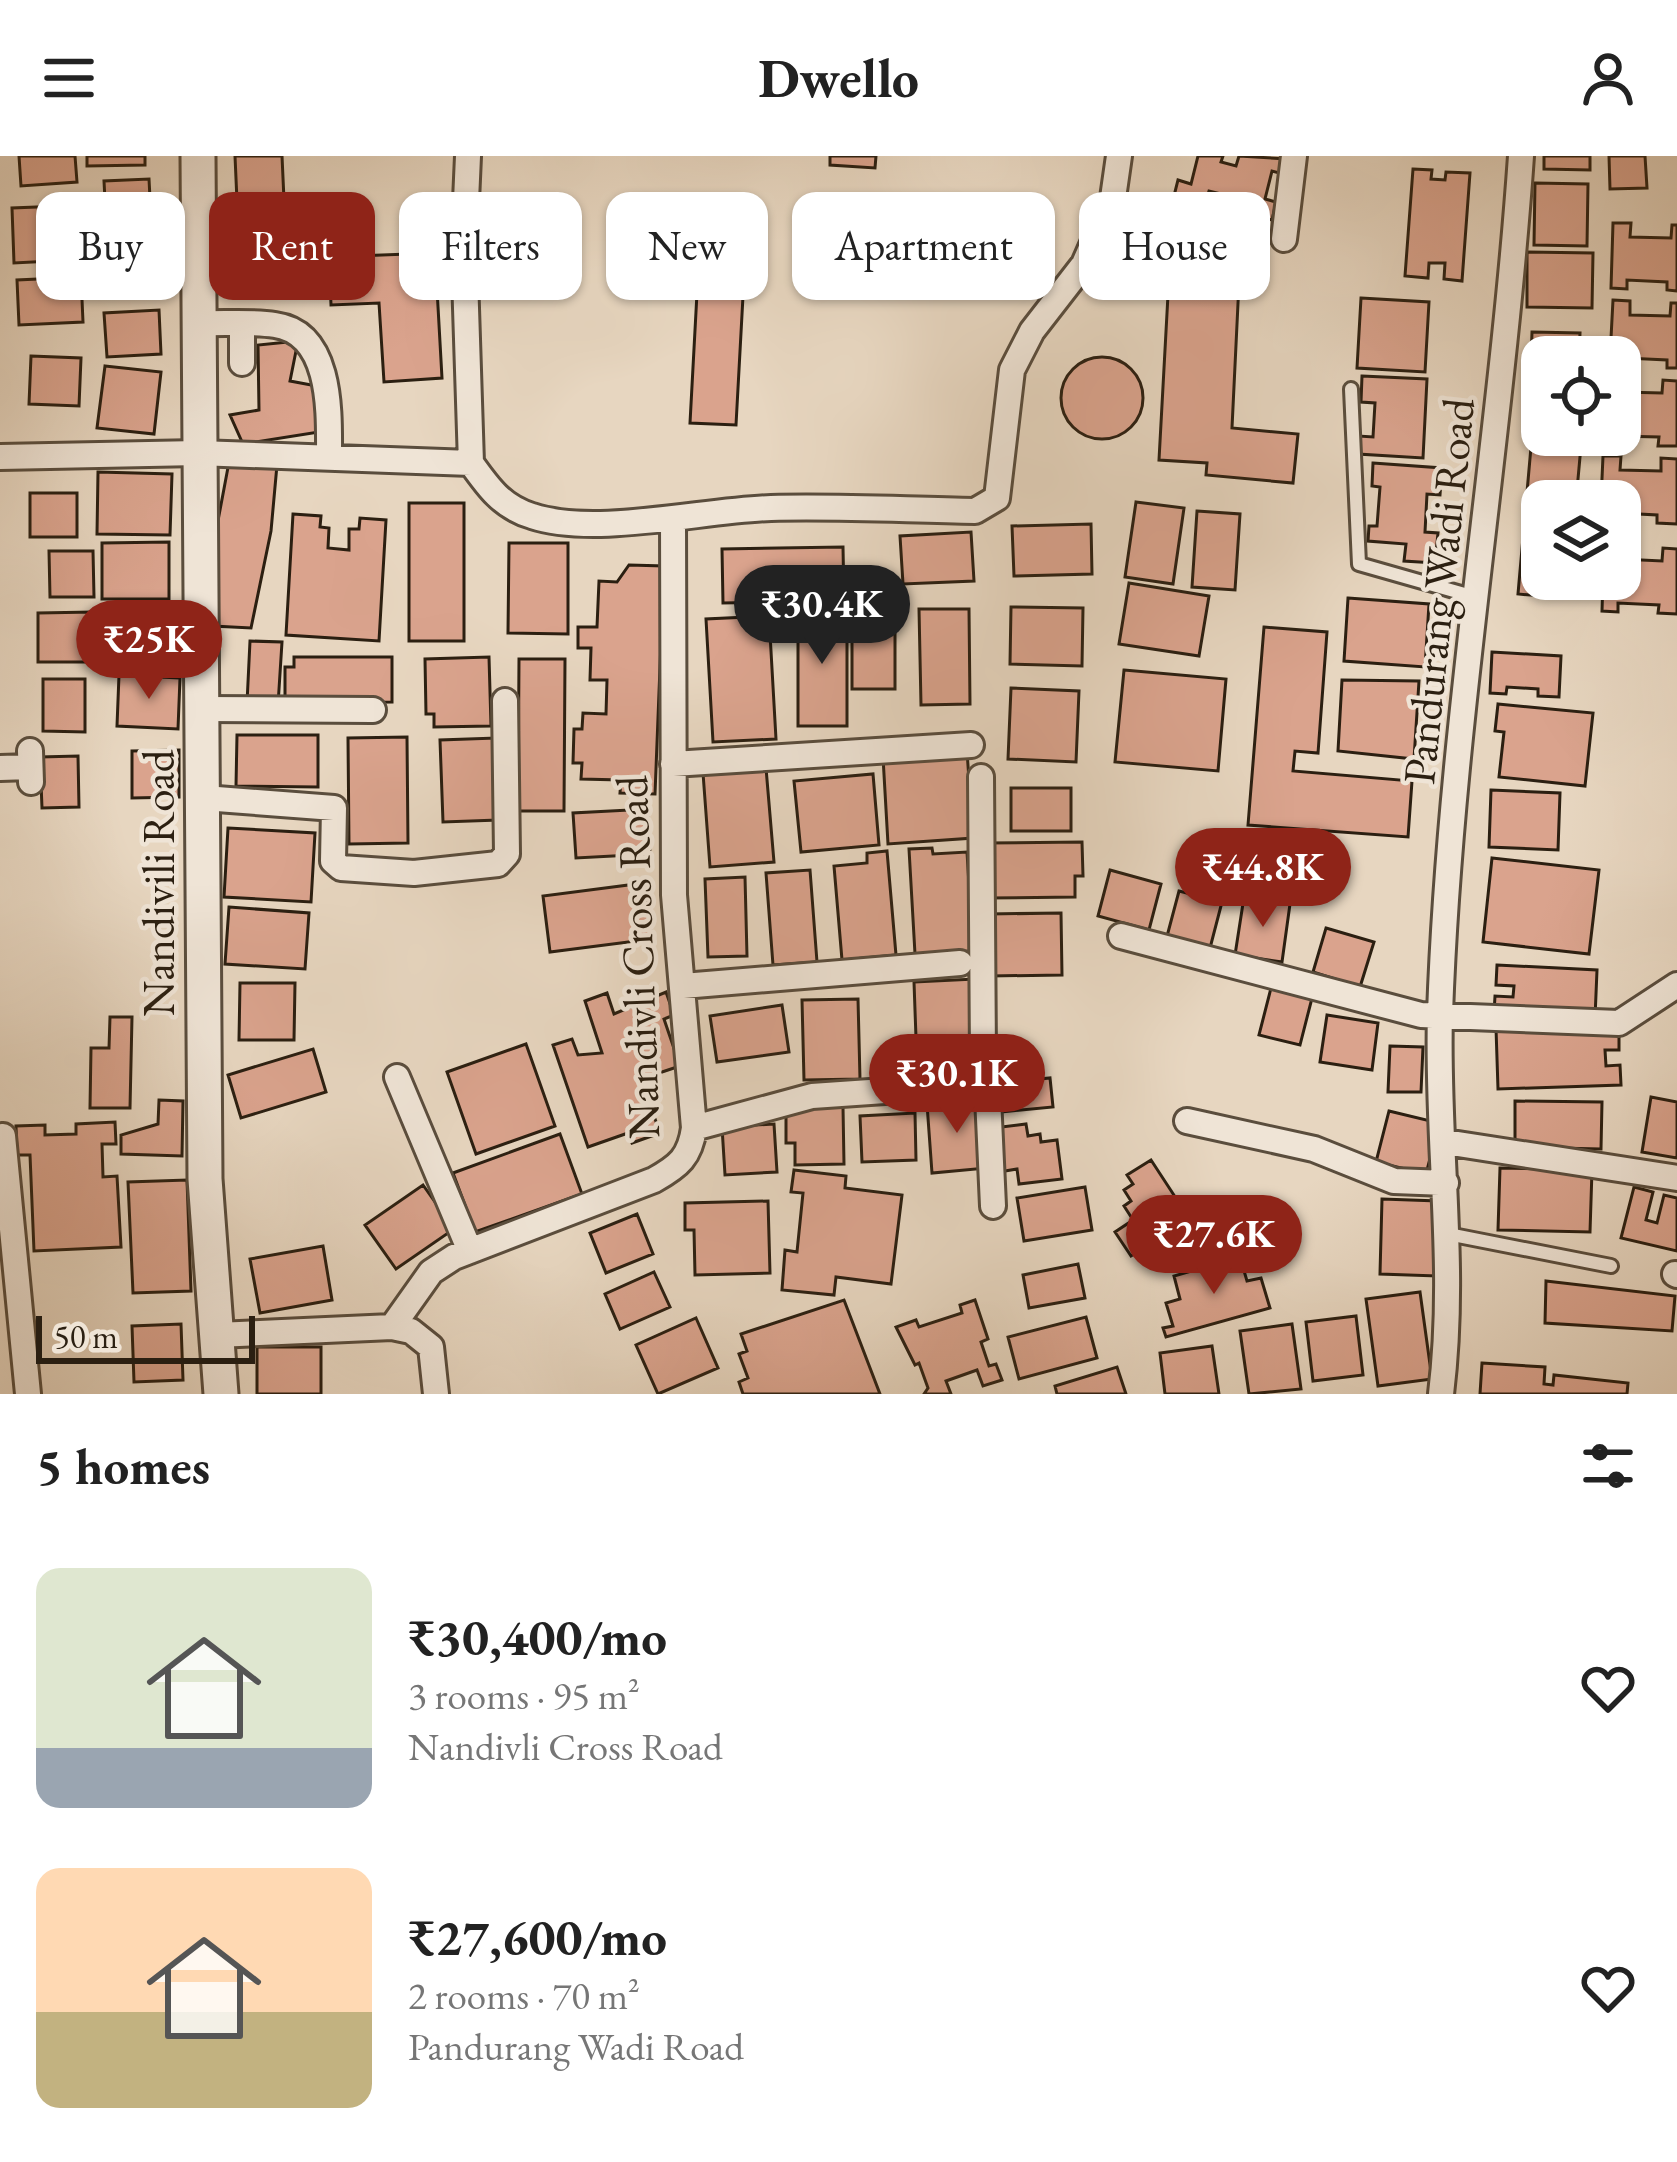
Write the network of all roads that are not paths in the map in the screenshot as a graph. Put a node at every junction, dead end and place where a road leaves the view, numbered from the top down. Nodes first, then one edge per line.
1 (198, 156) edge
2 (468, 156) edge
3 (1119, 156) edge
4 (1294, 156) edge
5 (1521, 156) edge
6 (1284, 239) dead end
7 (197, 323) junction
8 (242, 324) junction
9 (242, 363) dead end
10 (1351, 389) dead end
11 (198, 452) junction
12 (0, 457) edge
13 (329, 457) junction
14 (471, 463) junction
15 (673, 519) junction
16 (1476, 597) junction
17 (505, 701) dead end
18 (202, 709) junction
19 (373, 710) dead end
20 (971, 745) dead end
21 (673, 764) junction
22 (30, 767) dead end
23 (0, 768) edge
24 (981, 777) dead end
25 (204, 799) junction
26 (1121, 937) dead end
27 (960, 963) dead end
28 (1677, 985) edge
29 (683, 986) junction
30 (1440, 1016) junction
31 (397, 1077) dead end
32 (972, 1085) junction
33 (1187, 1121) dead end
34 (694, 1128) junction
35 (3, 1136) edge
36 (1445, 1142) junction
37 (1677, 1178) edge
38 (1446, 1183) junction
39 (993, 1206) dead end
40 (1448, 1234) junction
41 (470, 1251) junction
42 (1611, 1266) dead end
43 (392, 1327) junction
44 (217, 1335) junction
45 (28, 1394) edge
46 (221, 1394) edge
47 (436, 1394) edge
48 (1441, 1394) edge

1 - 7 street, Nandivili Road
2 - 14 street
3 - 15 street
4 - 6 street
5 - 16 street, Pandurang Wadi Road
7 - 8 street
7 - 11 street, Nandivili Road
8 - 9 street
8 - 13 street
10 - 16 lane
11 - 12 street
11 - 13 street
11 - 18 street, Nandivili Road
13 - 14 street
14 - 15 street
15 - 21 street, Nandivli Cross Road
16 - 30 street, Pandurang Wadi Road
17 - 25 street
18 - 19 street
18 - 25 street, Nandivili Road
20 - 21 street
21 - 29 street, Nandivli Cross Road
22 - 23 street
24 - 32 street
25 - 44 street, Nandivili Road
26 - 30 street
27 - 29 street
28 - 30 street
29 - 34 street, Nandivli Cross Road
30 - 36 street, Pandurang Wadi Road
31 - 41 street
32 - 34 street
32 - 39 street
33 - 38 street
34 - 41 street, Nandivli Cross Road
35 - 45 street
36 - 37 street
36 - 38 street, Pandurang Wadi Road
38 - 40 street, Pandurang Wadi Road
40 - 42 lane
40 - 48 street, Pandurang Wadi Road
41 - 43 street, Nandivli Cross Road
43 - 44 street
43 - 47 street
44 - 46 street, Nandivili Road

